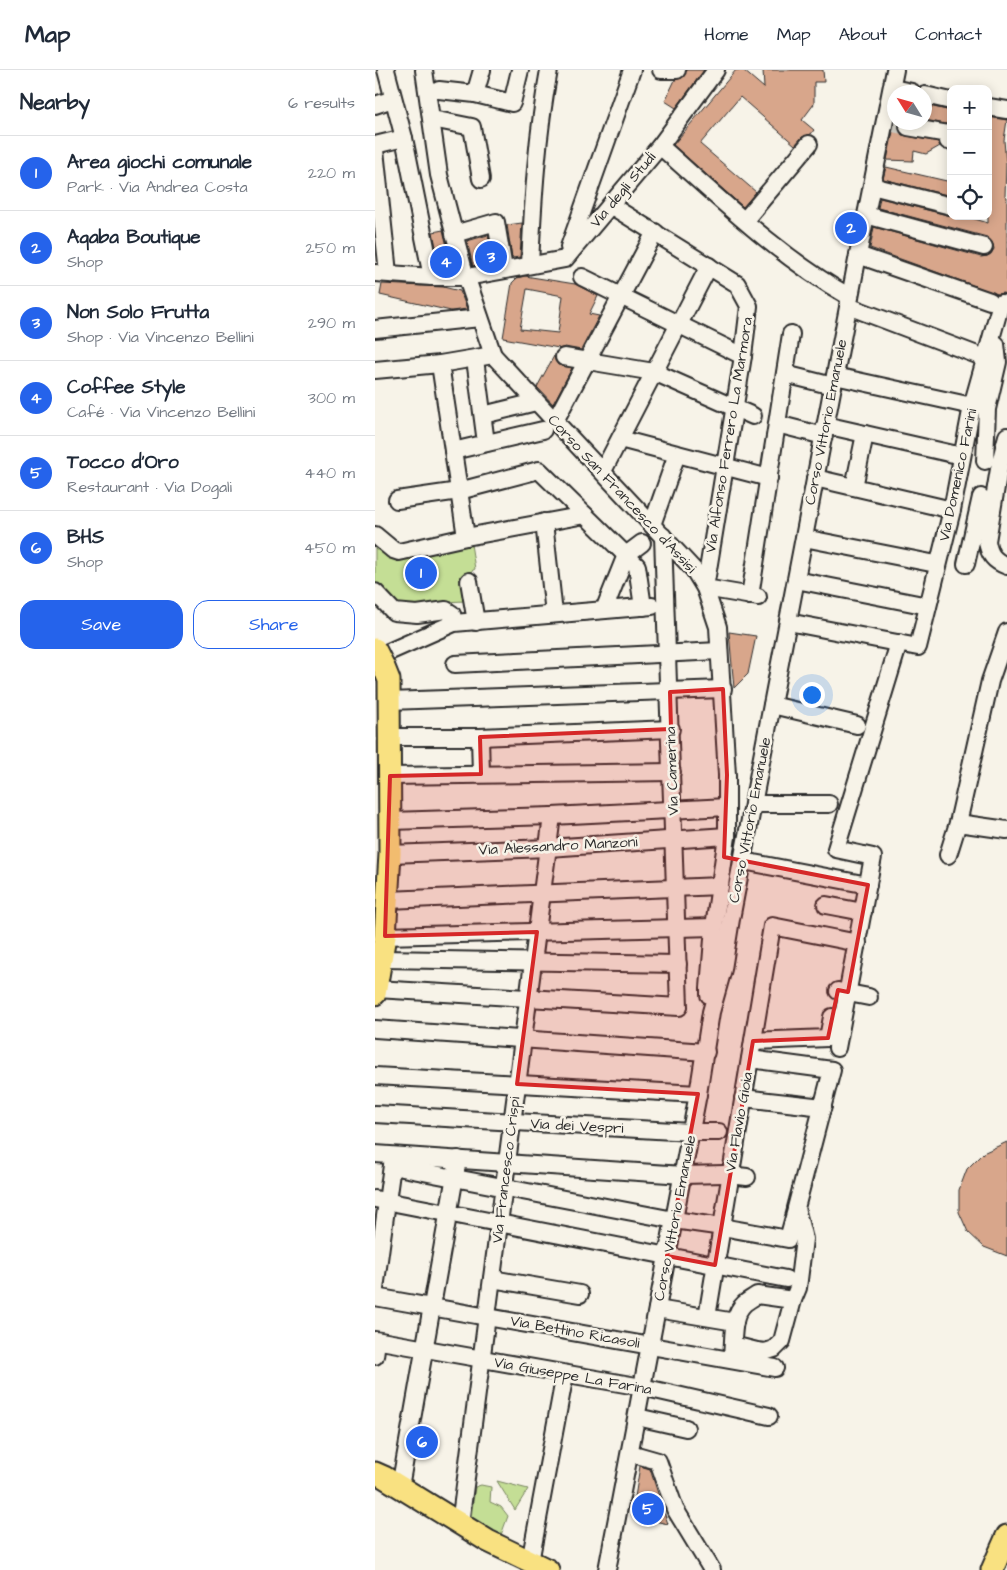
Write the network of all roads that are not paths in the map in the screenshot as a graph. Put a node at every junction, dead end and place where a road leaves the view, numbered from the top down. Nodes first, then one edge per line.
1 (386, 70) edge
2 (424, 70) edge
3 (482, 70) edge
4 (520, 70) edge
5 (549, 70) edge
6 (631, 70) edge
7 (661, 70) edge
8 (677, 70) edge
9 (716, 70) edge
10 (895, 70) edge
11 (892, 85) edge
12 (439, 90) dead end
13 (475, 94) junction
14 (932, 97) edge
15 (393, 100) junction
16 (947, 100) edge
17 (375, 105) edge
18 (992, 108) edge
19 (1007, 110) edge
20 (432, 119) junction
21 (893, 130) edge
22 (927, 130) edge
23 (947, 134) edge
24 (404, 138) junction
25 (375, 144) edge
26 (809, 144) dead end
27 (660, 146) junction
28 (375, 150) edge
29 (481, 179) dead end
30 (872, 186) junction
31 (610, 205) junction
32 (947, 205) edge
33 (866, 215) junction
34 (745, 220) junction
35 (655, 232) junction
36 (454, 234) junction
37 (984, 247) dead end
38 (858, 255) junction
39 (565, 258) junction
40 (530, 265) junction
41 (709, 266) junction
42 (504, 269) junction
43 (465, 272) junction
44 (381, 273) edge
45 (432, 277) junction
46 (581, 277) dead end
47 (621, 296) junction
48 (849, 301) junction
49 (480, 318) junction
50 (679, 324) junction
51 (375, 328) edge
52 (791, 334) dead end
53 (995, 344) dead end
54 (493, 355) junction
55 (743, 356) junction
56 (564, 357) dead end
57 (985, 358) junction
58 (475, 359) junction
59 (588, 361) junction
60 (440, 364) junction
61 (375, 370) edge
62 (654, 372) junction
63 (785, 374) junction
64 (834, 381) junction
65 (536, 402) junction
66 (972, 406) junction
67 (735, 407) junction
68 (483, 415) junction
69 (753, 416) dead end
70 (777, 424) junction
71 (549, 426) junction
72 (824, 430) junction
73 (865, 434) junction
74 (1007, 436) edge
75 (620, 439) junction
76 (486, 443) junction
77 (453, 451) junction
78 (677, 454) junction
79 (962, 456) junction
80 (985, 462) dead end
81 (725, 467) junction
82 (603, 471) junction
83 (769, 478) junction
84 (815, 478) junction
85 (854, 487) junction
86 (459, 491) junction
87 (981, 497) dead end
88 (397, 500) dead end
89 (952, 510) junction
90 (585, 515) junction
91 (544, 522) junction
92 (658, 530) junction
93 (375, 535) edge
94 (466, 537) junction
95 (804, 538) junction
96 (642, 543) dead end
97 (626, 555) junction
98 (931, 563) dead end
99 (966, 564) dead end
100 (1007, 566) edge
101 (796, 580) junction
102 (469, 581) dead end
103 (705, 588) junction
104 (375, 592) edge
105 (665, 605) junction
106 (928, 606) junction
107 (643, 607) junction
108 (604, 610) junction
109 (554, 614) junction
110 (477, 622) junction
111 (788, 622) junction
112 (454, 624) junction
113 (1007, 632) edge
114 (899, 643) junction
115 (719, 651) junction
116 (668, 653) junction
117 (377, 655) edge
118 (455, 664) dead end
119 (723, 689) junction
120 (669, 692) junction
121 (389, 701) junction
122 (772, 705) junction
123 (857, 725) dead end
124 (671, 729) junction
125 (480, 737) junction
126 (390, 738) junction
127 (672, 772) junction
128 (481, 774) junction
129 (390, 776) junction
130 (753, 804) junction
131 (829, 804) dead end
132 (727, 807) junction
133 (673, 810) junction
134 (552, 816) junction
135 (391, 822) junction
136 (958, 823) junction
137 (1007, 830) edge
138 (727, 836) junction
139 (674, 840) junction
140 (548, 848) junction
141 (390, 854) junction
142 (949, 855) dead end
143 (743, 860) junction
144 (868, 885) junction
145 (720, 886) junction
146 (675, 888) junction
147 (542, 894) junction
148 (387, 900) junction
149 (826, 905) dead end
150 (863, 912) junction
151 (714, 927) junction
152 (677, 928) junction
153 (537, 932) junction
154 (385, 936) junction
155 (857, 943) junction
156 (382, 959) junction
157 (533, 962) junction
158 (678, 964) junction
159 (375, 992) edge
160 (848, 992) junction
161 (869, 997) dead end
162 (528, 998) junction
163 (711, 1012) junction
164 (799, 1028) dead end
165 (375, 1029) edge
166 (829, 1034) junction
167 (523, 1040) junction
168 (753, 1040) junction
169 (837, 1048) dead end
170 (706, 1052) junction
171 (750, 1059) junction
172 (375, 1076) edge
173 (517, 1084) junction
174 (698, 1094) junction
175 (743, 1098) junction
176 (823, 1107) junction
177 (375, 1114) edge
178 (512, 1122) junction
179 (691, 1132) junction
180 (719, 1132) dead end
181 (375, 1154) edge
182 (458, 1159) junction
183 (393, 1161) junction
184 (507, 1163) junction
185 (683, 1175) junction
186 (727, 1175) junction
187 (747, 1177) dead end
188 (454, 1178) junction
189 (503, 1187) junction
190 (381, 1200) edge
191 (797, 1208) junction
192 (448, 1213) junction
193 (674, 1220) junction
194 (499, 1223) junction
195 (719, 1227) junction
196 (667, 1256) junction
197 (715, 1265) junction
198 (760, 1274) junction
199 (492, 1279) junction
200 (786, 1279) dead end
201 (375, 1289) edge
202 (580, 1294) dead end
203 (757, 1295) junction
204 (375, 1297) edge
205 (793, 1300) junction
206 (432, 1307) junction
207 (657, 1309) junction
208 (487, 1317) junction
209 (707, 1317) junction
210 (735, 1322) junction
211 (376, 1346) edge
212 (650, 1346) junction
213 (424, 1349) junction
214 (733, 1352) junction
215 (481, 1360) junction
216 (775, 1368) dead end
217 (565, 1374) junction
218 (642, 1387) junction
219 (769, 1416) dead end
220 (637, 1417) junction
221 (686, 1428) dead end
222 (630, 1452) junction
223 (383, 1477) edge
224 (460, 1524) junction
225 (1007, 1536) edge
226 (542, 1568) edge
227 (607, 1570) edge
228 (712, 1570) edge
229 (992, 1570) edge

1 - 15 street
2 - 20 street, Corso San Francesco d'Assisi
3 - 13 street
4 - 13 street
5 - 40 street
6 - 39 street
7 - 8 street
9 - 27 street, Via degli Studi
10 - 11 street, Corso Vittorio Emanuele
12 - 13 street
14 - 16 street
15 - 17 street
15 - 24 street
18 - 19 street
20 - 29 street
20 - 36 street, Corso San Francesco d'Assisi
21 - 30 street, Corso Vittorio Emanuele
22 - 23 street
24 - 25 street
24 - 45 street
26 - 34 street
27 - 31 street, Via degli Studi
27 - 34 street
28 - 44 street
30 - 32 street
30 - 33 street, Corso Vittorio Emanuele
31 - 35 street, Via Alfonso Ferrero La Marmora
31 - 39 street, Via degli Studi
33 - 37 street
33 - 38 street, Corso Vittorio Emanuele
34 - 48 street
35 - 41 street, Via Alfonso Ferrero La Marmora
35 - 47 street
36 - 42 street
36 - 43 street, Corso San Francesco d'Assisi
38 - 48 street, Corso Vittorio Emanuele
38 - 57 street, Via Domenico Farini
39 - 40 street
40 - 42 street
41 - 50 street
41 - 55 street, Via Alfonso Ferrero La Marmora
42 - 43 street
43 - 45 street
43 - 49 street, Corso San Francesco d'Assisi
44 - 45 street
46 - 47 street
47 - 50 street
47 - 59 street
48 - 57 street
48 - 64 street, Corso Vittorio Emanuele
49 - 51 street
49 - 54 street, Corso San Francesco d'Assisi
50 - 55 street
50 - 62 street
52 - 63 street
53 - 80 street
54 - 58 street
54 - 65 street, Corso San Francesco d'Assisi
55 - 67 street, Via Alfonso Ferrero La Marmora
56 - 59 street
57 - 66 street, Via Domenico Farini
58 - 60 street
58 - 68 street
59 - 62 street
59 - 71 street
60 - 61 street
60 - 77 street
62 - 67 street
62 - 75 street
63 - 64 street
63 - 70 street
64 - 66 street
64 - 72 street, Corso Vittorio Emanuele
65 - 68 street
65 - 71 street, Corso San Francesco d'Assisi
66 - 79 street, Via Domenico Farini
67 - 69 street
67 - 81 street, Via Alfonso Ferrero La Marmora
68 - 76 street
70 - 72 street
70 - 83 street
71 - 76 street
71 - 82 street, Corso San Francesco d'Assisi
72 - 73 street
72 - 84 street, Corso Vittorio Emanuele
73 - 79 street
73 - 85 street
74 - 100 street
75 - 78 street
75 - 82 street
76 - 77 street
77 - 86 street
78 - 81 street
78 - 92 street
79 - 89 street, Via Domenico Farini
81 - 83 street
81 - 103 street, Via Alfonso Ferrero La Marmora
82 - 92 street, Corso San Francesco d'Assisi
83 - 103 street
84 - 85 street
84 - 95 street, Corso Vittorio Emanuele
85 - 89 street
86 - 88 street
86 - 90 street
86 - 94 street
87 - 99 street
89 - 106 street, Via Domenico Farini
90 - 91 street
90 - 97 street
91 - 94 street
91 - 109 street
92 - 103 street, Corso San Francesco d'Assisi
92 - 105 street, Via Camerina
93 - 94 street
95 - 98 street
95 - 101 street, Corso Vittorio Emanuele
96 - 97 street
97 - 107 street
97 - 108 street
101 - 106 street
101 - 111 street, Corso Vittorio Emanuele
102 - 110 street
103 - 115 street, Corso San Francesco d'Assisi
104 - 112 street
105 - 107 street
105 - 116 street, Via Camerina
106 - 114 street, Via Domenico Farini
107 - 108 street
108 - 109 street
109 - 110 street
110 - 112 street
111 - 114 street
111 - 122 street, Corso Vittorio Emanuele
112 - 117 street
113 - 136 street
114 - 144 street
115 - 116 street
115 - 119 street, Corso San Francesco d'Assisi
116 - 118 street
116 - 120 street, Via Camerina
117 - 121 main road
119 - 120 street
119 - 132 street, Corso San Francesco d'Assisi
120 - 121 street
120 - 124 street, Via Camerina
121 - 126 main road
122 - 123 street
122 - 130 street, Corso Vittorio Emanuele
124 - 125 street
124 - 127 street, Via Camerina
125 - 126 street
125 - 128 street
126 - 129 main road
127 - 128 street
127 - 133 street, Via Camerina
128 - 129 street
129 - 135 main road
130 - 131 street
130 - 143 street, Corso Vittorio Emanuele
132 - 133 street
132 - 138 street, Corso San Francesco d'Assisi
133 - 134 street
133 - 139 street, Via Camerina
134 - 135 street
134 - 140 street, Via Francesco Crispi
135 - 141 main road
136 - 137 street
136 - 142 street
138 - 139 street, Via Alessandro Manzoni
138 - 145 street, Corso San Francesco d'Assisi
139 - 140 street, Via Alessandro Manzoni
139 - 146 street, Via Camerina
140 - 141 street, Via Alessandro Manzoni
140 - 147 street, Via Francesco Crispi
141 - 148 main road
143 - 144 street
143 - 163 street, Corso Vittorio Emanuele
144 - 150 street
145 - 146 street
145 - 151 street, Corso San Francesco d'Assisi
146 - 147 street
146 - 152 street, Via Camerina
147 - 148 street
147 - 153 street, Via Francesco Crispi
148 - 154 main road
149 - 150 street
150 - 155 street
151 - 152 street
151 - 163 street, Corso San Francesco d'Assisi
152 - 153 street
152 - 158 street, Via Camerina
153 - 154 street
153 - 157 street, Via Francesco Crispi
154 - 156 main road
155 - 160 street
155 - 168 street, Via Flavio Gioia
156 - 157 street
156 - 159 main road
157 - 158 street
157 - 162 street, Via Francesco Crispi
158 - 162 street, Via Camerina
159 - 162 street
160 - 161 street
160 - 166 street
160 - 169 street
162 - 167 street, Via Francesco Crispi
163 - 170 street, Corso Vittorio Emanuele
164 - 166 street
165 - 167 street
166 - 168 street
167 - 170 street
167 - 173 street, Via Francesco Crispi
168 - 171 street, Via Flavio Gioia
170 - 174 street, Corso Vittorio Emanuele
171 - 175 street, Via Flavio Gioia
171 - 176 street
172 - 173 street
173 - 174 street
173 - 178 street, Via Francesco Crispi
174 - 179 street, Corso Vittorio Emanuele
175 - 176 street
175 - 186 street, Via Flavio Gioia
176 - 191 street
177 - 178 street, Via dei Vespri
178 - 179 street, Via dei Vespri
178 - 184 street, Via Francesco Crispi
179 - 180 street, Via dei Vespri
179 - 185 street, Corso Vittorio Emanuele
181 - 183 street
182 - 183 street
182 - 184 street
182 - 188 street
183 - 188 street
183 - 190 street
184 - 185 street
184 - 189 street, Via Francesco Crispi
185 - 186 street
185 - 193 street, Corso Vittorio Emanuele
186 - 187 street
186 - 195 street, Via Flavio Gioia
188 - 189 street
188 - 192 street
189 - 193 street
189 - 194 street, Via Francesco Crispi
190 - 192 street
190 - 201 street
191 - 195 street
191 - 205 street
192 - 194 street
192 - 206 street
193 - 195 street
193 - 196 street, Corso Vittorio Emanuele
194 - 196 street
194 - 199 street, Via Francesco Crispi
195 - 197 street, Via Flavio Gioia
196 - 197 street
196 - 207 street, Corso Vittorio Emanuele
197 - 198 street
197 - 209 street, Via Flavio Gioia
198 - 200 street
198 - 203 street
199 - 202 street
199 - 208 street, Via Francesco Crispi
203 - 205 street
203 - 210 street
204 - 206 street, Via Bettino Ricasoli
205 - 214 street
206 - 208 street, Via Bettino Ricasoli
206 - 213 street
207 - 209 street
207 - 212 street, Corso Vittorio Emanuele
208 - 212 street, Via Bettino Ricasoli
208 - 215 street, Via Francesco Crispi
209 - 210 street
210 - 214 street
211 - 213 street, Via Giuseppe La Farina
212 - 214 street, Via Bettino Ricasoli
212 - 218 street, Corso Vittorio Emanuele
213 - 215 street, Via Giuseppe La Farina
213 - 223 street
214 - 216 street, Via Bettino Ricasoli
215 - 217 street, Via Giuseppe La Farina
215 - 224 street, Via Francesco Crispi
217 - 218 street, Via Giuseppe La Farina
217 - 226 street
218 - 219 street, Via Giuseppe La Farina
218 - 220 street, Corso Vittorio Emanuele
220 - 221 street
220 - 222 street, Corso Vittorio Emanuele
222 - 227 street, Corso Vittorio Emanuele
222 - 228 street
223 - 224 main road
224 - 226 main road
225 - 229 main road

